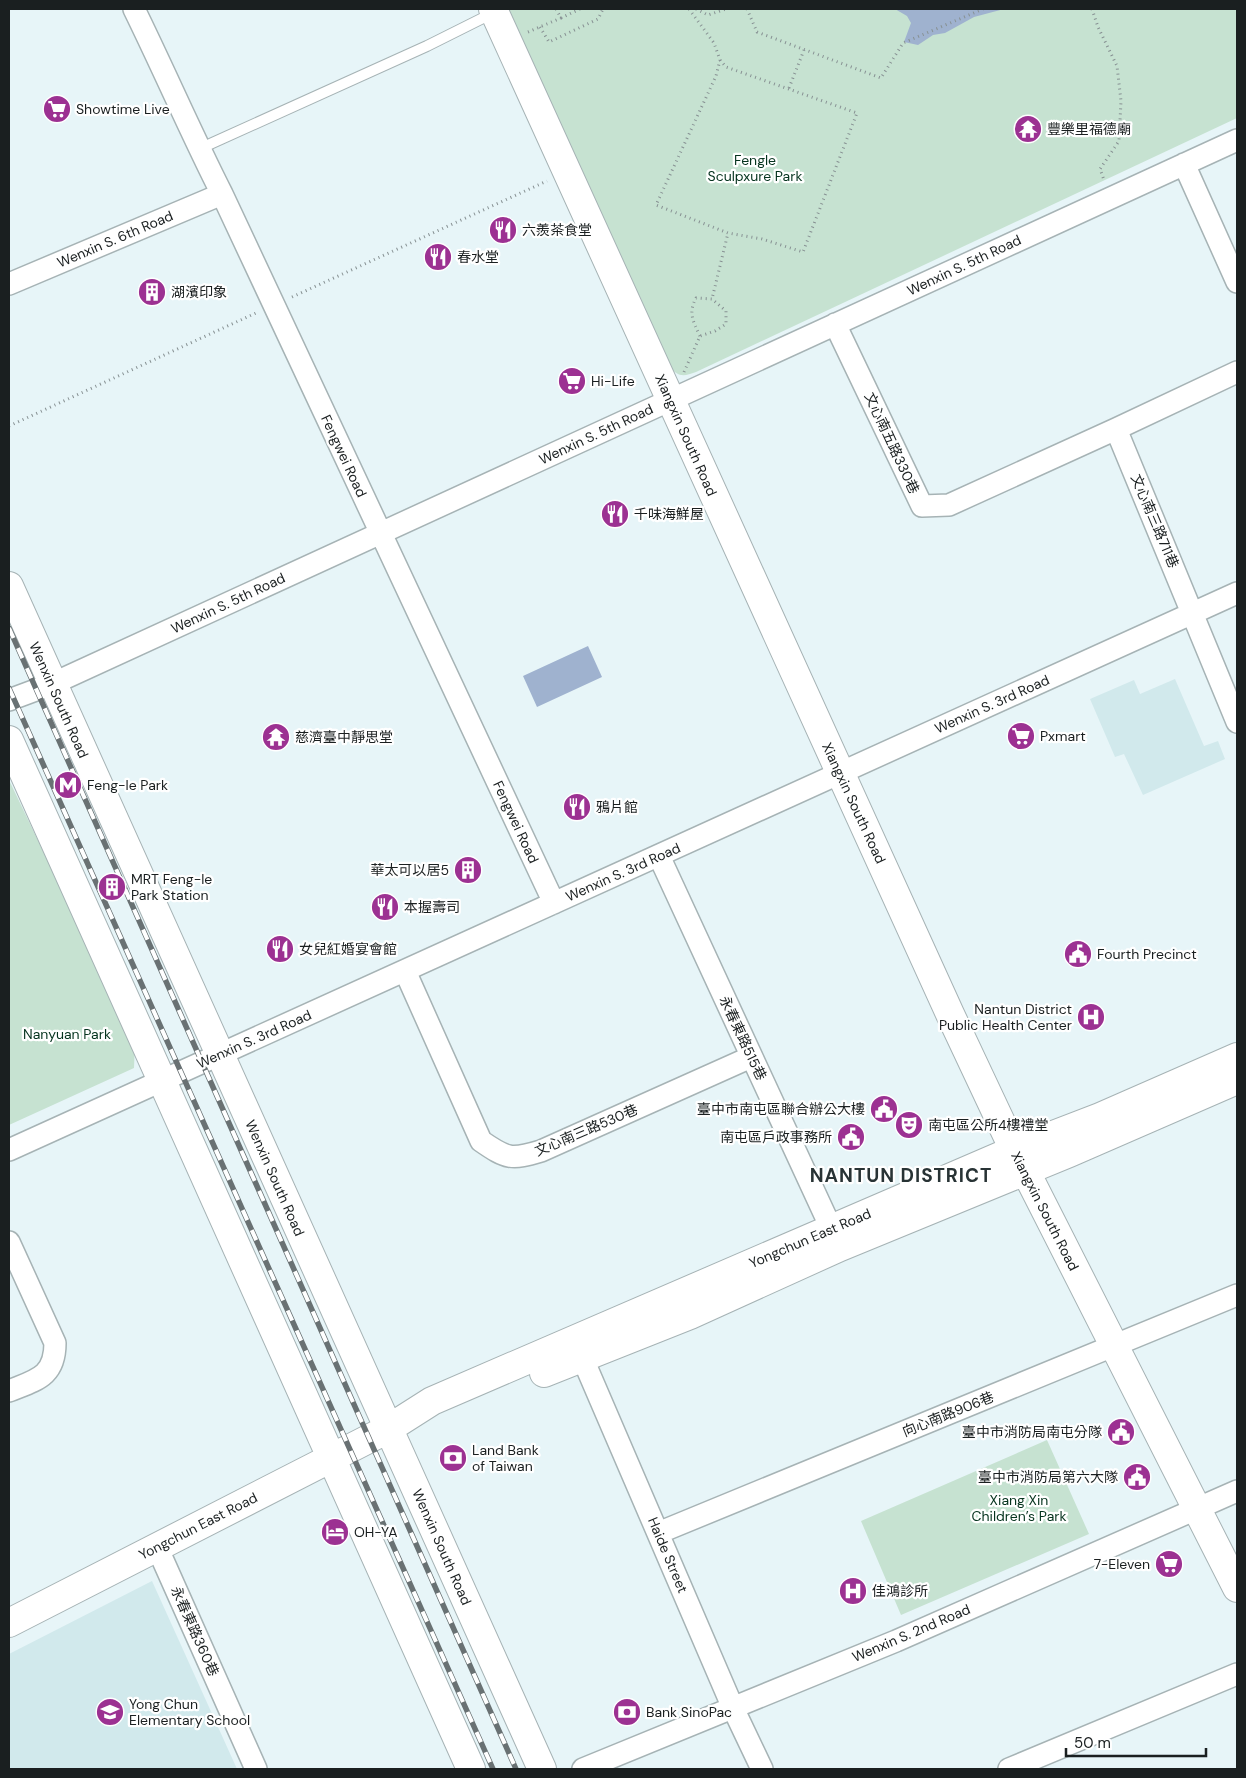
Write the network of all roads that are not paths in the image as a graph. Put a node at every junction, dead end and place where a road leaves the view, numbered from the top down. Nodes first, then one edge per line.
1 (134, 9) edge
2 (493, 11) edge
3 (1237, 140) edge
4 (199, 149) junction
5 (1184, 164) junction
6 (222, 194) junction
7 (1237, 282) edge
8 (9, 284) edge
9 (835, 324) junction
10 (1237, 372) edge
11 (670, 400) junction
12 (1116, 429) junction
13 (381, 533) junction
14 (9, 586) edge
15 (1237, 593) edge
16 (1193, 613) junction
17 (52, 684) junction
18 (9, 700) edge
19 (1237, 722) edge
20 (9, 740) edge
21 (840, 773) junction
22 (659, 856) junction
23 (554, 903) junction
24 (404, 971) junction
25 (219, 1055) junction
26 (751, 1057) junction
27 (1237, 1057) edge
28 (1237, 1080) edge
29 (162, 1081) junction
30 (9, 1150) edge
31 (1019, 1160) junction
32 (835, 1238) junction
33 (9, 1242) edge
34 (1237, 1294) edge
35 (1114, 1345) junction
36 (578, 1348) junction
37 (9, 1391) edge
38 (388, 1429) junction
39 (331, 1458) junction
40 (1237, 1491) edge
41 (1197, 1508) junction
42 (658, 1533) junction
43 (157, 1547) junction
44 (1237, 1588) edge
45 (9, 1623) edge
46 (1237, 1674) edge
47 (733, 1708) junction
48 (256, 1769) edge
49 (471, 1769) edge
50 (542, 1769) edge
51 (583, 1769) edge
52 (762, 1769) edge
53 (1009, 1769) edge

1 - 4 street, Fengwei Road
2 - 4 lane
2 - 11 street, Xiangxin South Road
3 - 5 street, Wenxin S. 5th Road
4 - 6 street, Fengwei Road
5 - 7 street
5 - 9 street, Wenxin S. 5th Road
6 - 8 street, Wenxin S. 6th Road
6 - 13 street, Fengwei Road
9 - 11 street, Wenxin S. 5th Road
9 - 12 street, 文心南五路330巷
10 - 12 street
11 - 13 street, Wenxin S. 5th Road
11 - 21 street, Xiangxin South Road
12 - 16 street, 文心南三路711巷
13 - 17 street, Wenxin S. 5th Road
13 - 23 street, Fengwei Road
14 - 17 street, Wenxin South Road
15 - 16 street, Wenxin S. 3rd Road
16 - 19 street, 文心南三路711巷
16 - 21 street, Wenxin S. 3rd Road
17 - 18 street, Wenxin S. 5th Road
17 - 25 street, Wenxin South Road
20 - 29 street
21 - 22 street, Wenxin S. 3rd Road
21 - 31 street, Xiangxin South Road
22 - 23 street, Wenxin S. 3rd Road
22 - 26 street, 永春東路515巷
23 - 24 street, Wenxin S. 3rd Road
24 - 25 street, Wenxin S. 3rd Road
24 - 26 street, 文心南三路530巷
25 - 29 street, Wenxin S. 3rd Road
25 - 38 street, Wenxin South Road
26 - 32 street, 永春東路515巷
27 - 31 street, Yongchun East Road
28 - 31 street, Yongchun East Road
29 - 30 street, Wenxin S. 3rd Road
29 - 39 street
31 - 32 street, Yongchun East Road
31 - 35 street, Xiangxin South Road
32 - 36 street, Yongchun East Road
33 - 37 street
34 - 35 street, 向心南路906巷
35 - 41 street, Xiangxin South Road
35 - 42 street, 向心南路906巷
36 - 38 street, Yongchun East Road
36 - 42 street, Haide Street
38 - 39 street, Yongchun East Road
38 - 50 street, Wenxin South Road
39 - 43 street, Yongchun East Road
39 - 49 street
40 - 41 street, Wenxin S. 2nd Road
41 - 44 street, Xiangxin South Road
41 - 47 street, Wenxin S. 2nd Road
42 - 47 street, Haide Street
43 - 45 street, Yongchun East Road
43 - 48 street, 永春東路360巷
46 - 53 street
47 - 51 street, Wenxin S. 2nd Road
47 - 52 street, Haide Street

